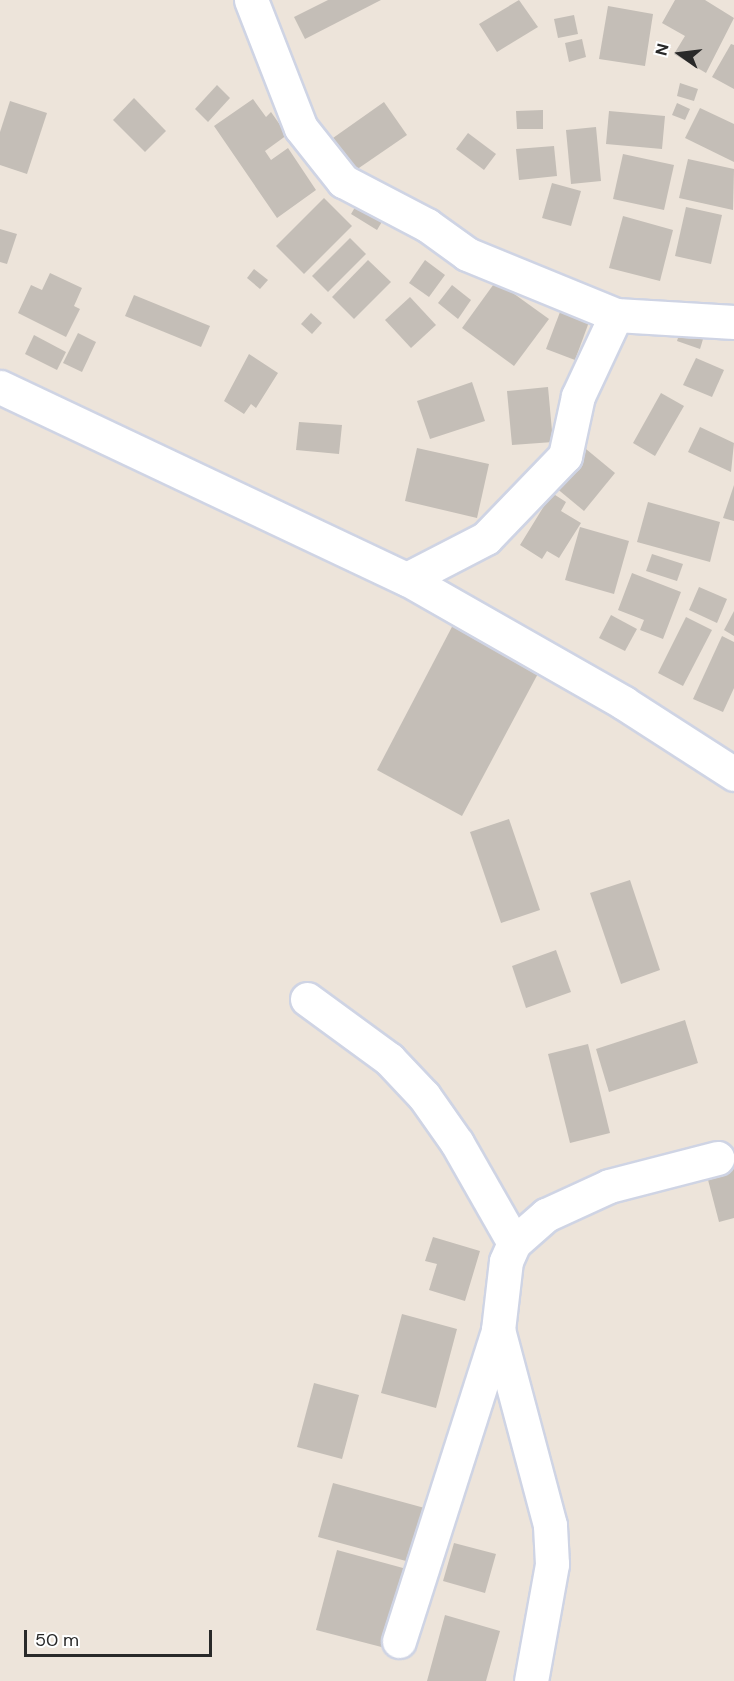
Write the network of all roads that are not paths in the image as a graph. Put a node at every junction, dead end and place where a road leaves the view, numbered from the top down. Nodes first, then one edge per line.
1 (251, 0) edge
2 (616, 315) junction
3 (734, 322) edge
4 (0, 387) edge
5 (406, 579) junction
6 (734, 774) edge
7 (307, 999) dead end
8 (717, 1158) dead end
9 (514, 1244) junction
10 (498, 1330) junction
11 (399, 1641) dead end
12 (531, 1681) edge

1 - 2 street
2 - 3 street
2 - 5 street
4 - 5 street
5 - 6 street
7 - 9 street
8 - 9 street
9 - 10 street
10 - 11 street
10 - 12 street

